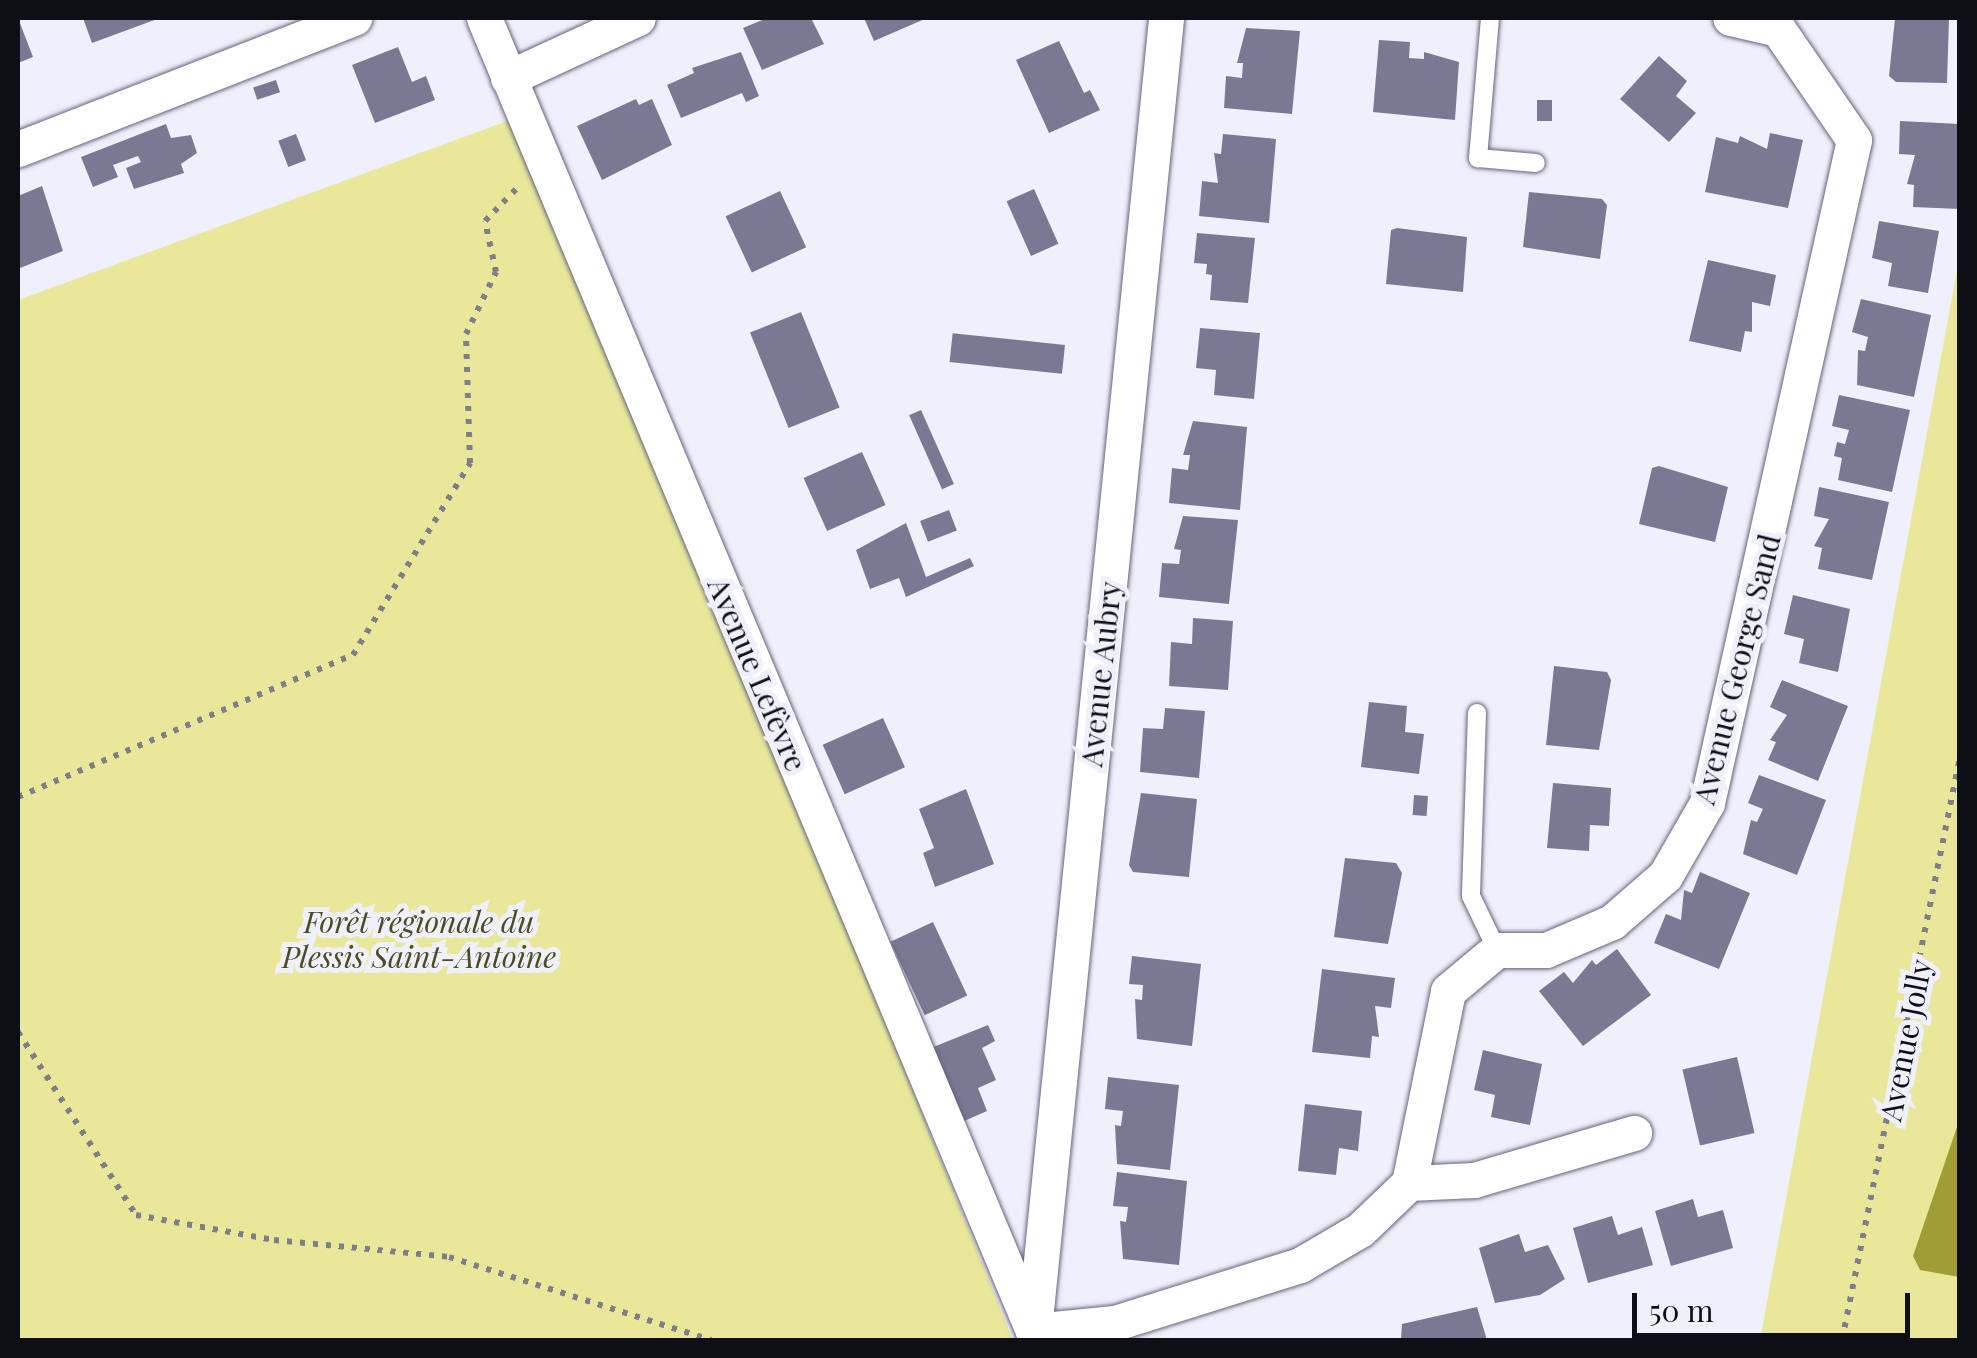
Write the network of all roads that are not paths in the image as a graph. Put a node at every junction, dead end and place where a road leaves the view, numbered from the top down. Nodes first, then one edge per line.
1 (354, 18) edge
2 (484, 18) edge
3 (638, 18) edge
4 (1166, 18) edge
5 (1490, 18) edge
6 (1730, 18) edge
7 (1784, 24) edge
8 (508, 78) junction
9 (18, 149) edge
10 (1536, 164) dead end
11 (1476, 712) dead end
12 (1497, 950) junction
13 (1634, 1133) dead end
14 (1409, 1183) junction
15 (1034, 1331) junction

1 - 9 street
2 - 8 street, Avenue Lefèvre
3 - 8 street
4 - 15 street, Avenue Aubry
5 - 10 lane
6 - 7 street, Avenue George Sand
7 - 12 street, Avenue George Sand
8 - 15 street, Avenue Lefèvre
11 - 12 lane
12 - 14 street
13 - 14 street
14 - 15 street

